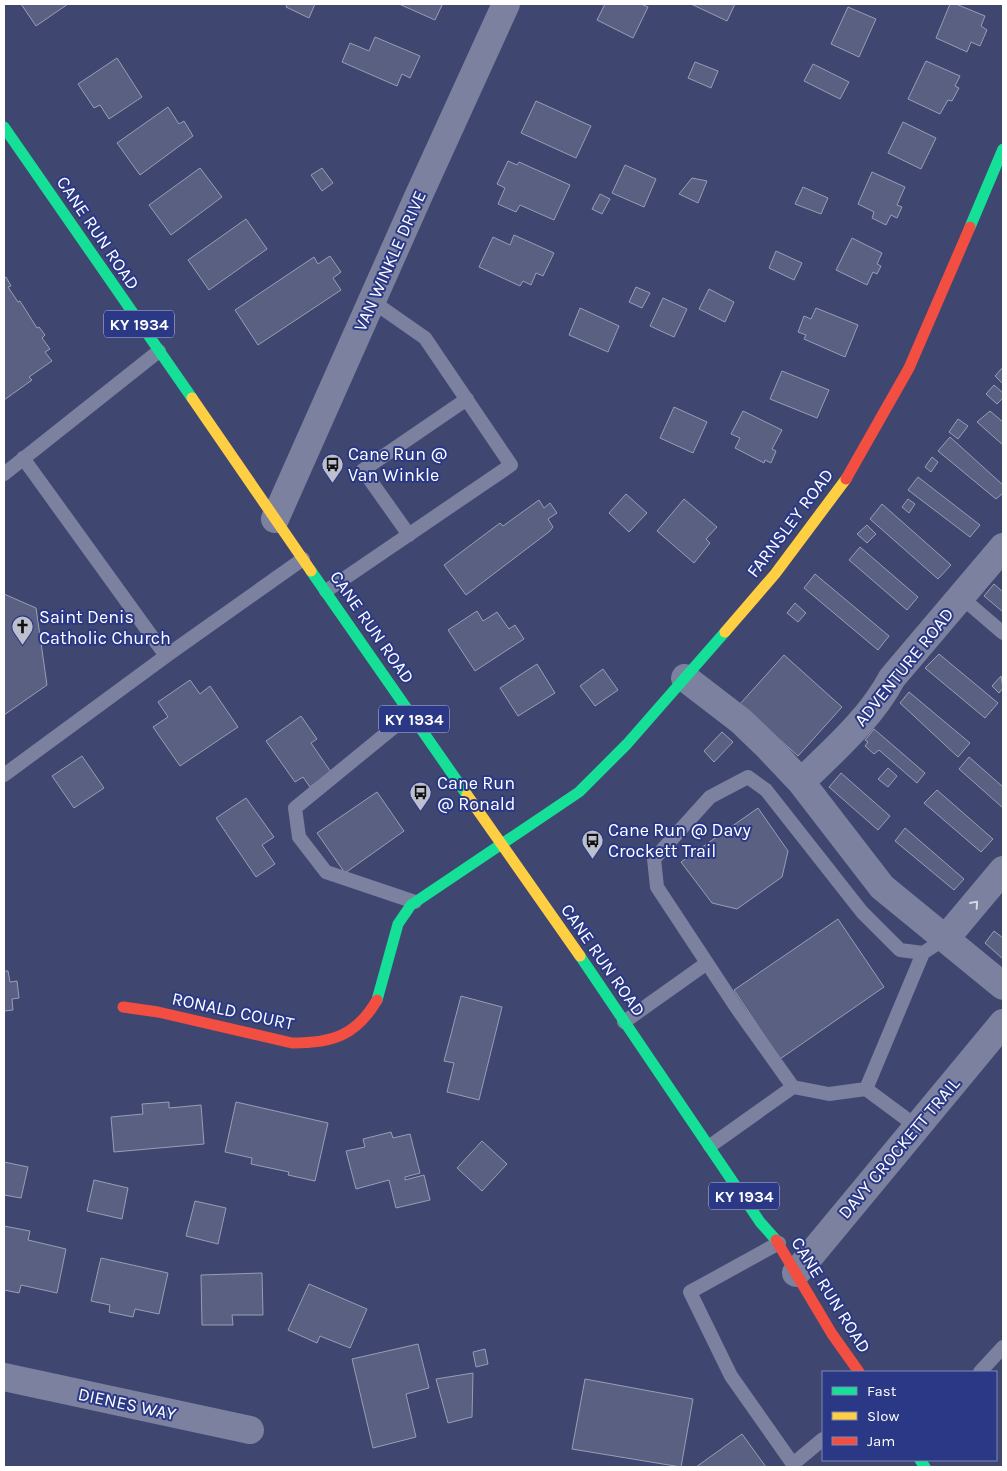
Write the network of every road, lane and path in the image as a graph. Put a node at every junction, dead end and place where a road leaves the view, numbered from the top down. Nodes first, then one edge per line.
1 (506, 4) edge
2 (4, 127) edge
3 (1003, 148) edge
4 (372, 301) junction
5 (159, 351) junction
6 (467, 399) junction
7 (23, 458) junction
8 (4, 474) edge
9 (276, 519) junction
10 (409, 535) junction
11 (1003, 547) edge
12 (303, 559) junction
13 (326, 591) junction
14 (961, 597) junction
15 (1003, 633) edge
16 (166, 656) junction
17 (685, 678) junction
18 (410, 714) junction
19 (4, 776) edge
20 (801, 782) junction
21 (504, 845) junction
22 (1003, 870) edge
23 (415, 902) junction
24 (946, 938) junction
25 (923, 953) junction
26 (707, 963) junction
27 (1003, 986) edge
28 (123, 1007) dead end
29 (624, 1022) junction
30 (1003, 1023) edge
31 (793, 1087) junction
32 (866, 1089) junction
33 (916, 1126) junction
34 (710, 1146) junction
35 (779, 1243) junction
36 (796, 1273) junction
37 (1003, 1347) edge
38 (858, 1371) edge
39 (981, 1371) edge
40 (4, 1378) edge
41 (250, 1430) dead end
42 (822, 1440) edge
43 (794, 1466) edge

1 - 4 street, VAN WINKLE DRIVE
2 - 5 main road, CANE RUN ROAD / KY 1934
3 - 17 main road, FARNSLEY ROAD
4 - 6 lane
4 - 9 street, VAN WINKLE DRIVE
5 - 7 lane
5 - 9 main road, CANE RUN ROAD / KY 1934
6 - 10 lane
6 - 10 lane
7 - 8 lane
7 - 16 lane
9 - 12 main road, CANE RUN ROAD / KY 1934
10 - 13 lane
11 - 14 street, ADVENTURE ROAD
12 - 13 main road, CANE RUN ROAD / KY 1934
12 - 16 lane
13 - 18 main road, CANE RUN ROAD / KY 1934
14 - 15 lane
14 - 20 street, ADVENTURE ROAD
16 - 19 lane
17 - 20 street
17 - 21 main road, FARNSLEY ROAD
18 - 21 main road, CANE RUN ROAD / KY 1934
18 - 23 lane
20 - 24 street
21 - 23 main road, RONALD COURT
21 - 29 main road, CANE RUN ROAD / KY 1934
24 -> 22 street
23 - 28 main road, RONALD COURT
24 - 25 lane
24 - 27 street
25 - 26 lane
25 - 32 lane
26 - 29 lane
26 - 31 lane
29 - 34 main road, CANE RUN ROAD / KY 1934
30 - 33 street, DAVY CROCKETT TRAIL
31 - 32 lane
31 - 34 lane
32 - 33 lane
33 - 36 street, DAVY CROCKETT TRAIL
34 - 35 main road, CANE RUN ROAD / KY 1934
35 - 36 main road, CANE RUN ROAD / KY 1934
35 - 43 lane
36 - 38 main road, CANE RUN ROAD / KY 1934
37 - 39 lane
40 - 41 street, DIENES WAY
42 - 43 lane

